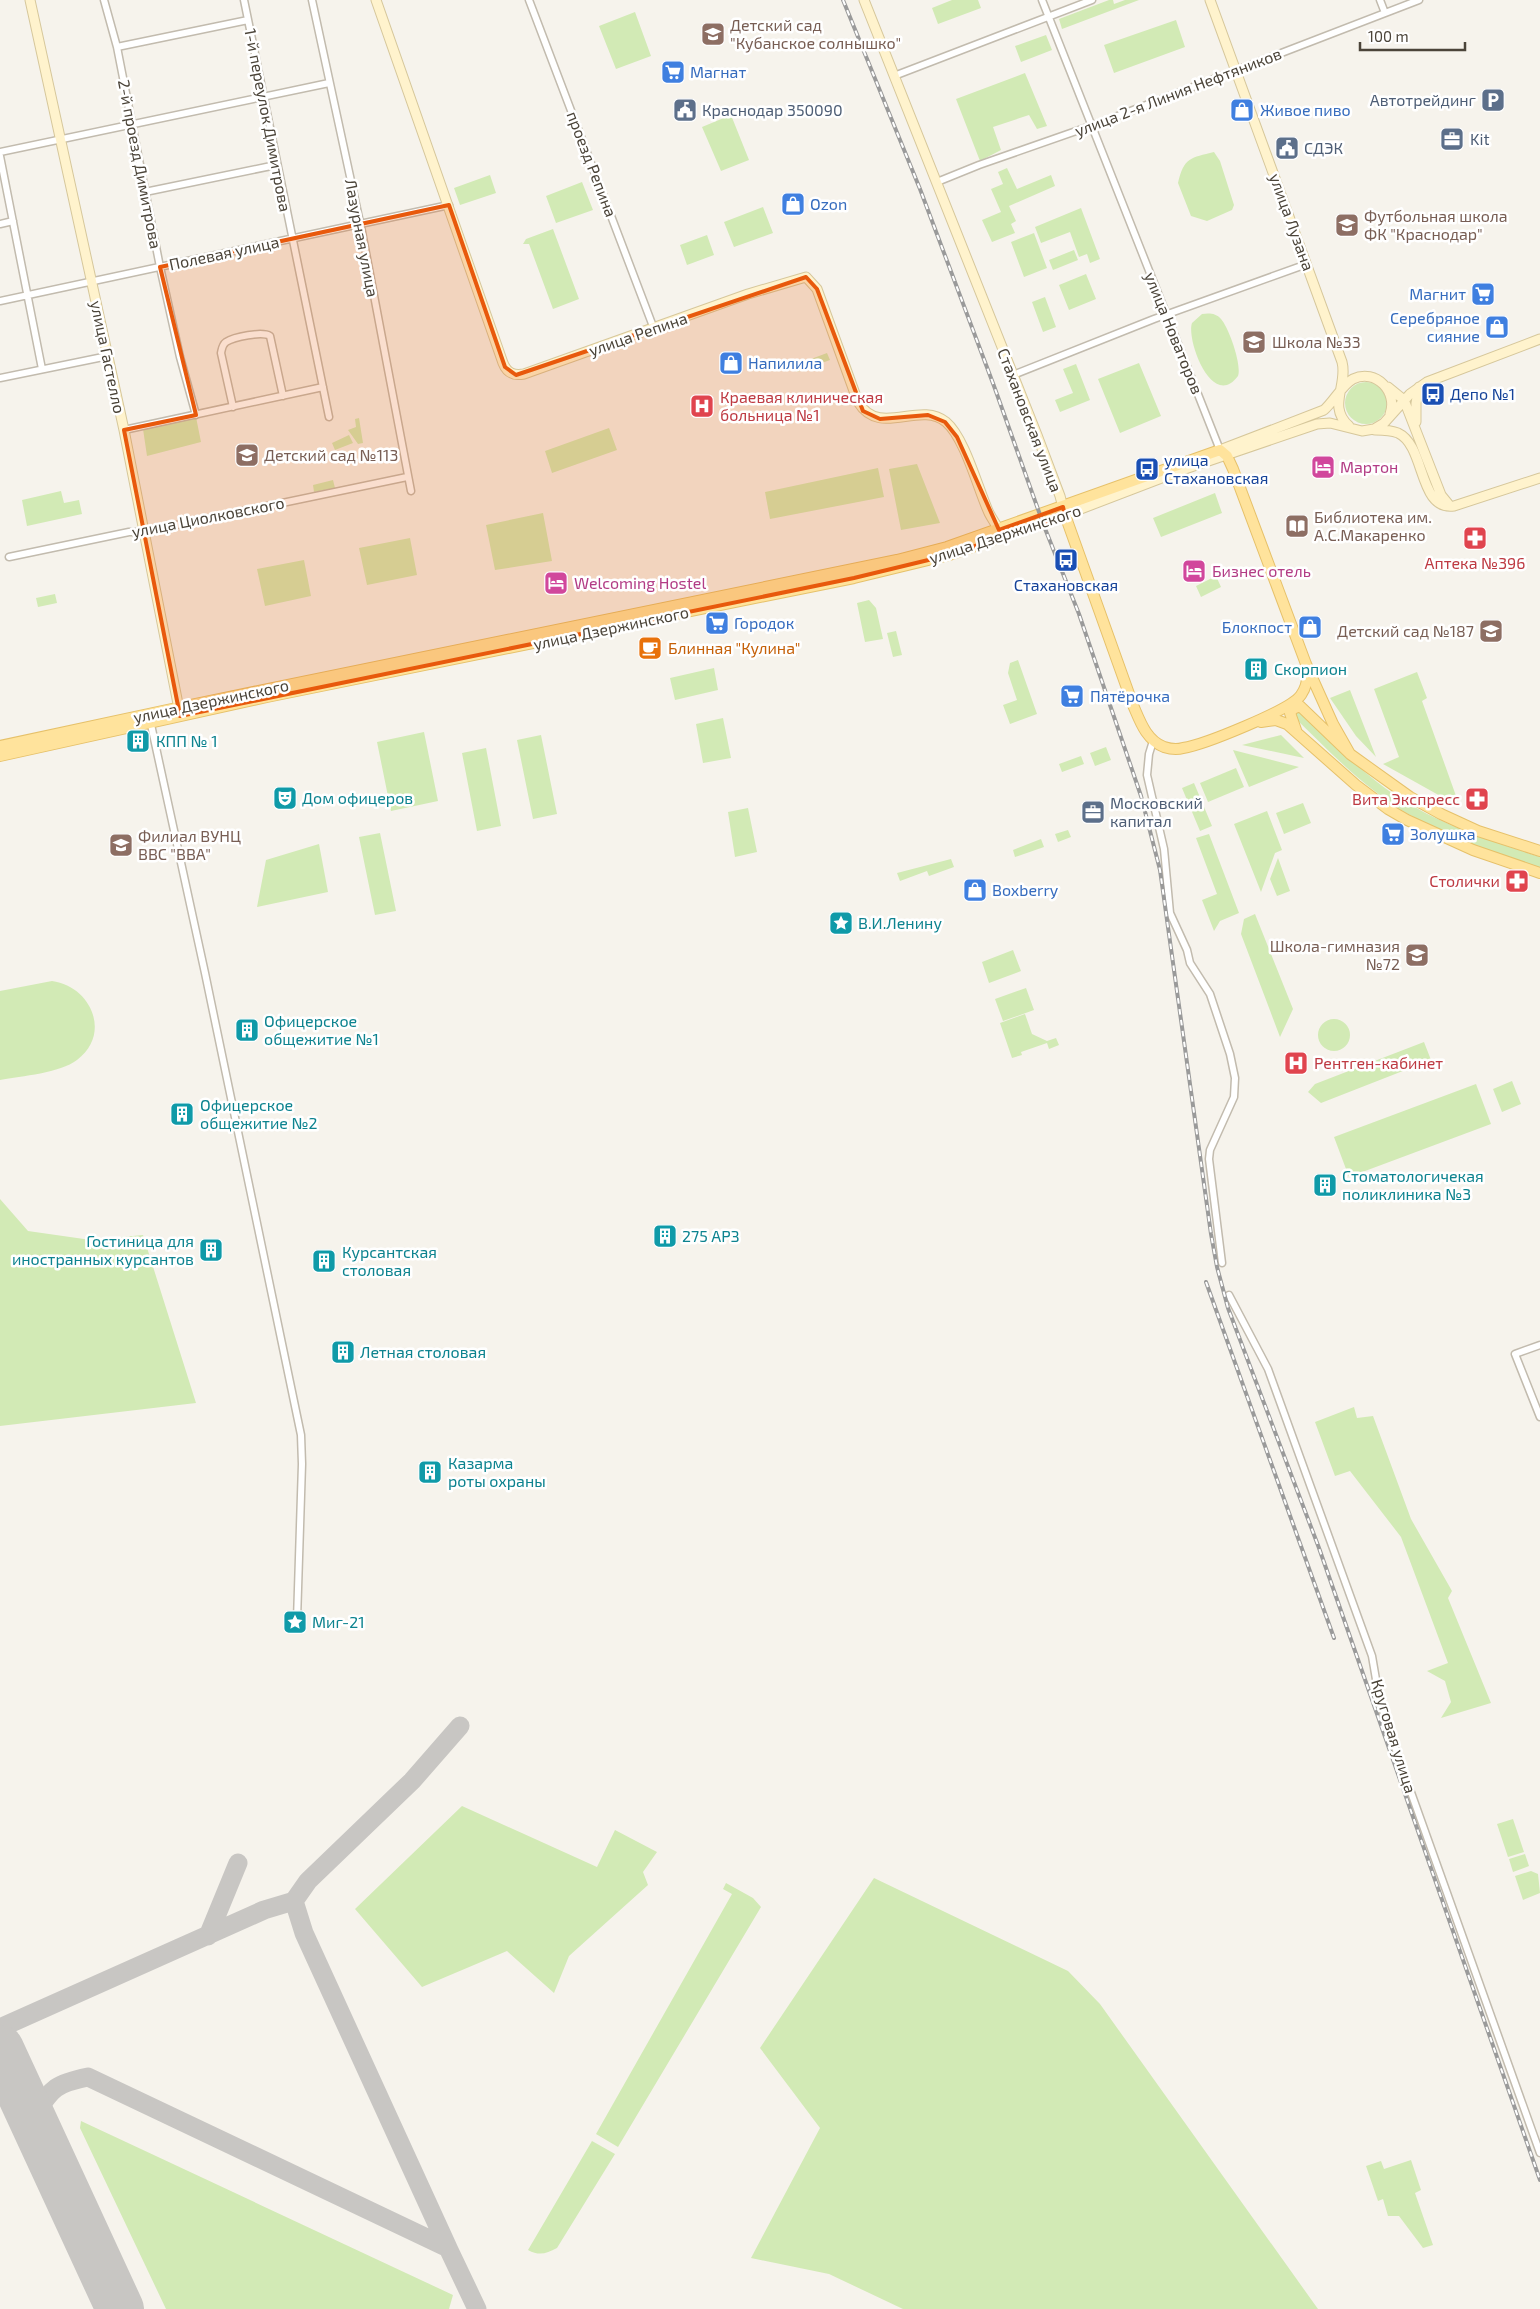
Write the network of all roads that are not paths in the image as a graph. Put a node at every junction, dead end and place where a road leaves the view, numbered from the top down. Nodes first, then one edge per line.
1 (30, 0) edge
2 (104, 0) edge
3 (244, 0) edge
4 (312, 0) edge
5 (376, 0) edge
6 (529, 0) edge
7 (864, 0) edge
8 (1042, 0) edge
9 (1092, 0) edge
10 (1210, 0) edge
11 (1380, 0) edge
12 (1419, 0) edge
13 (1385, 13) junction
14 (1050, 16) junction
15 (248, 20) junction
16 (117, 47) junction
17 (1235, 70) junction
18 (894, 76) junction
19 (329, 83) junction
20 (265, 96) junction
21 (131, 123) junction
22 (1092, 125) junction
23 (61, 139) junction
24 (0, 152) edge
25 (0, 156) edge
26 (276, 165) junction
27 (937, 182) junction
28 (145, 192) junction
29 (448, 205) junction
30 (13, 221) junction
31 (0, 224) edge
32 (360, 225) junction
33 (291, 238) junction
34 (1307, 264) junction
35 (160, 267) junction
36 (92, 281) junction
37 (27, 295) junction
38 (0, 301) edge
39 (1166, 315) junction
40 (654, 329) junction
41 (1540, 339) edge
42 (108, 356) junction
43 (42, 369) junction
44 (1013, 375) junction
45 (0, 378) edge
46 (1386, 386) junction
47 (322, 387) junction
48 (1419, 387) junction
49 (1341, 391) junction
50 (283, 396) junction
51 (1404, 400) junction
52 (233, 407) junction
53 (196, 415) junction
54 (1390, 415) junction
55 (329, 417) dead end
56 (1354, 428) junction
57 (124, 430) junction
58 (1370, 430) junction
59 (1417, 432) junction
60 (1223, 453) junction
61 (408, 477) junction
62 (1540, 478) edge
63 (411, 491) dead end
64 (1450, 506) junction
65 (1064, 511) junction
66 (999, 530) junction
67 (143, 532) junction
68 (8, 557) dead end
69 (1306, 664) junction
70 (179, 711) junction
71 (149, 718) junction
72 (1243, 726) junction
73 (1296, 730) junction
74 (1153, 741) junction
75 (0, 746) edge
76 (1350, 754) junction
77 (0, 756) edge
78 (1540, 851) edge
79 (1540, 873) edge
80 (1222, 1263) dead end
81 (1229, 1296) dead end
82 (1540, 1345) edge
83 (1540, 1417) edge
84 (297, 1620) dead end
85 (1540, 2153) edge

1 - 23 street, улица Гастелло
2 - 16 street, 2-й проезд Димитрова
3 - 15 street, 1-й переулок Димитрова
4 - 19 street, Лазурная улица
5 - 29 street, улица Репина
6 - 40 street, проезд Репина
7 - 18 street, Стахановская улица
8 - 14 street, улица Новаторов
9 - 14 street
10 - 17 street, улица Лузана
11 - 13 street
12 - 13 street, улица 2-я Линия Нефтяников
13 - 17 street, улица 2-я Линия Нефтяников
14 - 18 street
14 - 22 street, улица Новаторов
15 - 16 street
15 - 20 street, 1-й переулок Димитрова
16 - 21 street, 2-й проезд Димитрова
17 - 22 street, улица 2-я Линия Нефтяников
17 - 34 street, улица Лузана
18 - 27 street, Стахановская улица
19 - 20 street
19 - 32 street, Лазурная улица
20 - 21 street
20 - 26 street, 1-й переулок Димитрова
21 - 23 street
21 - 28 street, 2-й проезд Димитрова
22 - 27 street, улица 2-я Линия Нефтяников
22 - 39 street, улица Новаторов
23 - 24 street
23 - 36 street, улица Гастелло
25 - 30 street
26 - 28 street
26 - 33 street, 1-й переулок Димитрова
27 - 44 street, Стахановская улица
28 - 35 street, 2-й проезд Димитрова
29 - 32 street, Полевая улица
29 - 40 street, улица Репина
30 - 31 street
30 - 37 street
32 - 33 street, Полевая улица
32 - 61 street, Лазурная улица
33 - 35 street, Полевая улица
33 - 47 street, 1-й переулок Димитрова
34 - 39 street
34 - 49 street, улица Лузана
35 - 36 street, Полевая улица
35 - 53 street, 2-й проезд Димитрова
36 - 37 street, Полевая улица
36 - 42 street, улица Гастелло
37 - 38 street, Полевая улица
37 - 43 street
39 - 44 street
39 - 60 street, улица Новаторов
40 - 66 street, улица Репина
41 - 48 street
42 - 43 street
42 - 57 street, улица Гастелло
43 - 45 street
44 - 65 street, Стахановская улица
46 - 49 street, улица Дзержинского
46 - 51 street
46 - 54 street
47 - 50 street
47 - 55 street, 1-й переулок Димитрова
48 - 51 street
48 - 59 street
49 - 56 street
49 - 60 street, улица Дзержинского
50 - 52 street
50 - 52 street
51 - 54 street
51 - 59 street
52 - 53 street
53 - 57 street
54 - 58 street
56 - 58 street, улица Дзержинского
56 - 60 street, улица Дзержинского
57 - 67 street, улица Гастелло
58 - 64 street, улица Дзержинского
59 - 64 street
60 - 65 main road, улица Дзержинского
60 - 69 main road, улица Новаторов
61 - 63 street, Лазурная улица
61 - 67 street, улица Циолковского
62 - 64 street
65 - 66 main road, улица Дзержинского
65 - 70 main road, улица Дзержинского
65 - 74 main road, Стахановская улица
66 - 70 main road, улица Дзержинского
67 - 68 street, улица Циолковского
67 - 70 street, улица Гастелло
69 - 72 main road
69 - 76 main road, улица Новаторов
70 - 71 main road, улица Дзержинского
71 - 75 main road, улица Дзержинского
71 - 77 main road, улица Дзержинского
71 - 84 street
72 - 73 main road
72 - 74 main road
73 - 76 main road
73 - 79 main road
74 - 80 street
76 - 78 main road
81 - 85 street, Круговая улица
82 - 83 street

